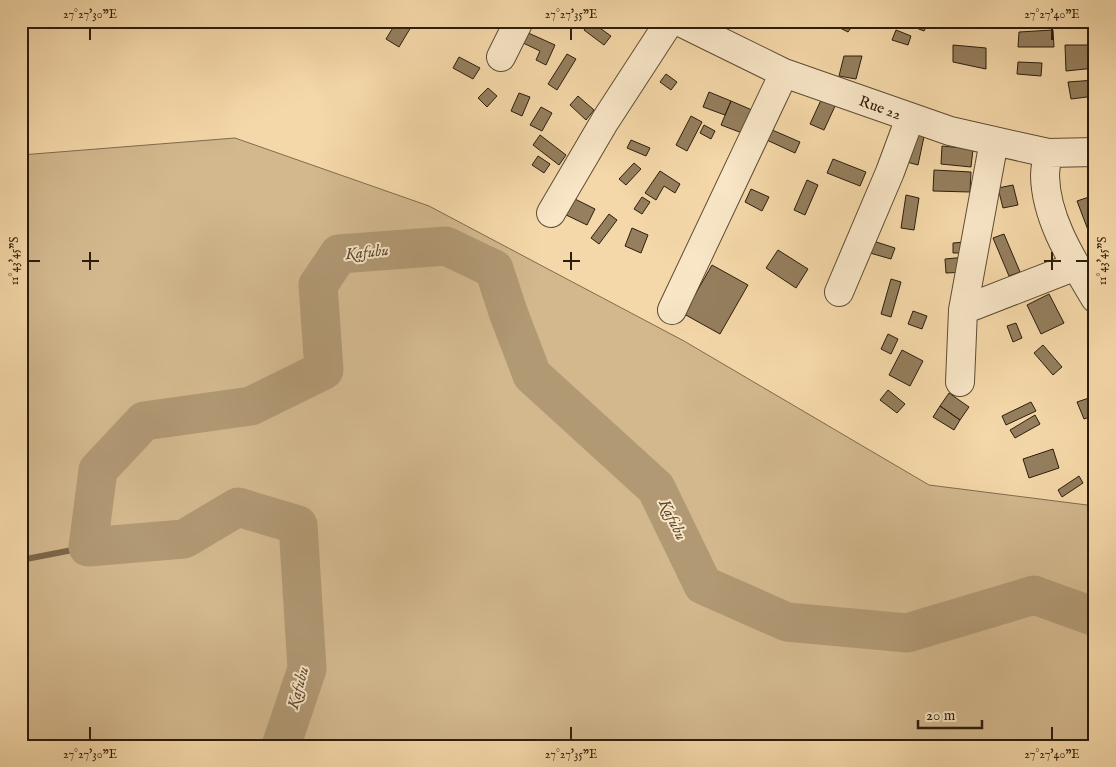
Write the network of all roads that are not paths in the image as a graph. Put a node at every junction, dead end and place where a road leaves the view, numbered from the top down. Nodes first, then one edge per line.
1 (519, 21) edge
2 (670, 21) edge
3 (678, 21) edge
4 (501, 57) dead end
5 (784, 73) junction
6 (910, 118) junction
7 (994, 141) junction
8 (1095, 152) edge
9 (1048, 153) junction
10 (551, 213) dead end
11 (1076, 266) junction
12 (839, 292) dead end
13 (1095, 298) edge
14 (672, 310) dead end
15 (963, 310) junction
16 (960, 382) dead end

1 - 4 street
2 - 10 street
3 - 5 street, Rue 22
5 - 6 street, Rue 22
5 - 14 street
6 - 7 street, Rue 22
6 - 12 street
7 - 9 street, Rue 22
7 - 15 street
8 - 9 street, Rue 22
9 - 11 street
11 - 13 street
11 - 15 street
15 - 16 street

